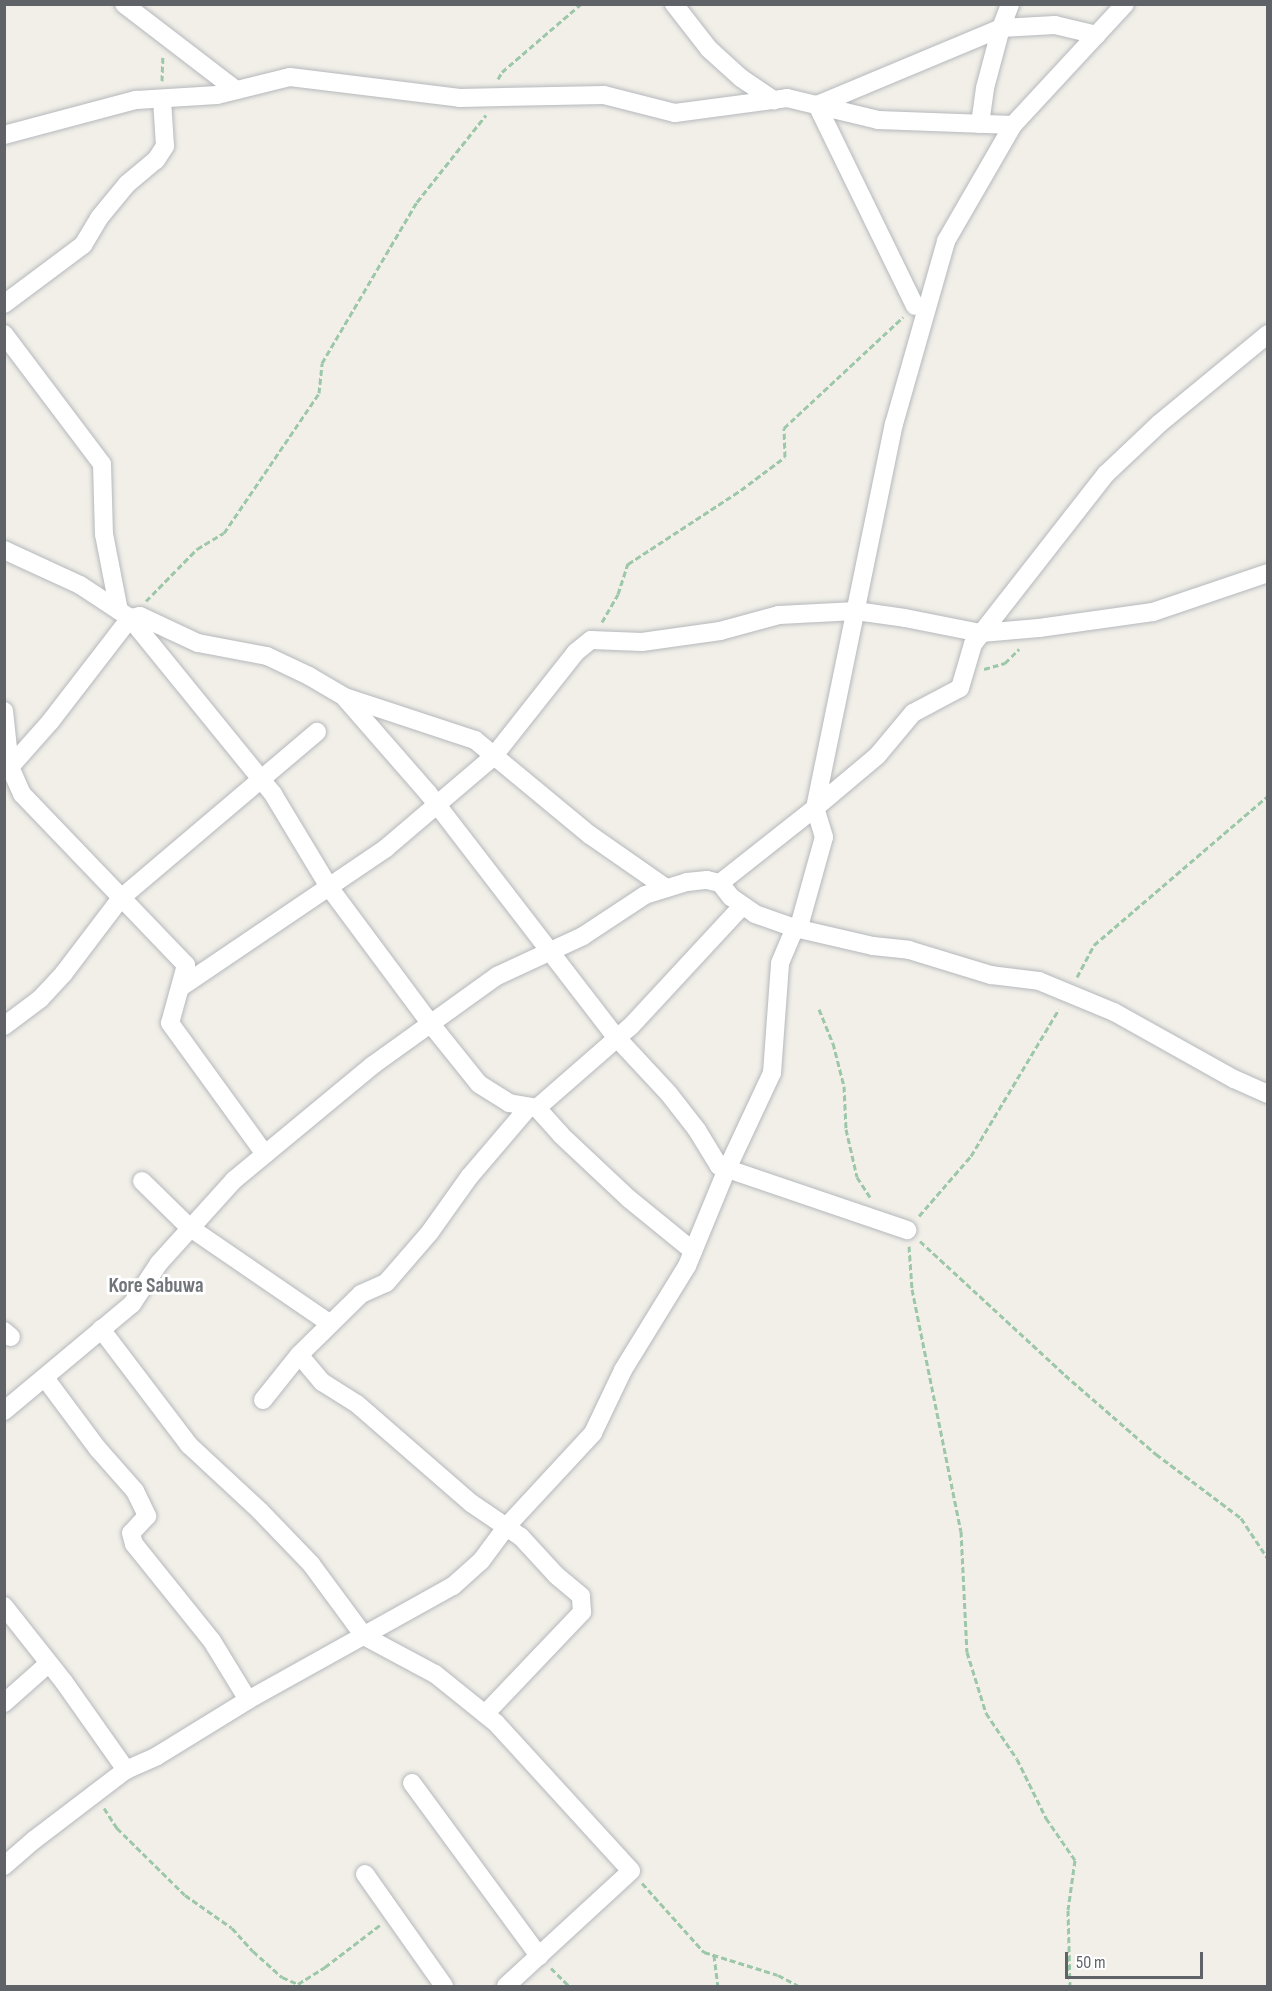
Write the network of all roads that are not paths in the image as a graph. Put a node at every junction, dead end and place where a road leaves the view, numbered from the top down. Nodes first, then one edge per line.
1 (124, 4) edge
2 (674, 4) edge
3 (1010, 4) edge
4 (1125, 4) edge
5 (1001, 28) junction
6 (1097, 35) junction
7 (236, 90) junction
8 (162, 99) junction
9 (774, 100) junction
10 (817, 105) junction
11 (980, 124) junction
12 (1013, 125) junction
13 (4, 135) edge
14 (4, 304) edge
15 (915, 306) road end
16 (4, 334) edge
17 (1268, 334) edge
18 (4, 550) edge
19 (1268, 573) edge
20 (856, 611) junction
21 (125, 614) junction
22 (981, 633) junction
23 (345, 697) junction
24 (4, 711) edge
25 (317, 732) dead end
26 (493, 757) junction
27 (10, 767) junction
28 (262, 780) junction
29 (436, 803) junction
30 (815, 808) junction
31 (720, 883) junction
32 (329, 887) junction
33 (666, 888) junction
34 (121, 898) junction
35 (742, 906) junction
36 (795, 928) junction
37 (550, 951) junction
38 (181, 987) junction
39 (429, 1023) junction
40 (4, 1026) edge
41 (617, 1038) junction
42 (1268, 1094) edge
43 (533, 1107) junction
44 (265, 1154) junction
45 (727, 1169) junction
46 (142, 1180) dead end
47 (189, 1227) junction
48 (907, 1230) road end
49 (693, 1251) junction
50 (329, 1323) junction
51 (101, 1329) junction
52 (298, 1355) junction
53 (45, 1378) junction
54 (263, 1400) dead end
55 (4, 1411) edge
56 (507, 1526) junction
57 (4, 1606) edge
58 (364, 1636) junction
59 (49, 1663) junction
60 (248, 1700) junction
61 (4, 1702) edge
62 (485, 1714) junction
63 (126, 1770) junction
64 (412, 1783) dead end
65 (4, 1866) edge
66 (365, 1874) dead end
67 (539, 1956) junction
68 (444, 1986) edge
69 (506, 1986) edge

1 - 7 street
2 - 9 street
3 - 5 street
4 - 6 street
5 - 6 street
5 - 10 street
5 - 11 street
6 - 12 street
7 - 8 street
7 - 9 street
8 - 13 street
8 - 14 street
9 - 10 street
10 - 11 street
10 - 15 street
11 - 12 street
12 - 20 street
16 - 21 street
17 - 22 street
18 - 21 street
19 - 22 street
20 - 22 street
20 - 26 street
20 - 30 street
21 - 23 street
21 - 27 street
21 - 28 street
22 - 30 street
23 - 26 street
23 - 29 street
24 - 27 street
25 - 28 street
26 - 29 street
26 - 33 street
27 - 34 street
28 - 32 street
28 - 34 street
29 - 32 street
29 - 37 street
30 - 31 street
30 - 36 street
31 - 33 street
31 - 35 street
32 - 38 street
32 - 39 street
33 - 37 street
34 - 38 street
34 - 40 street
35 - 36 street
35 - 41 street
36 - 42 street
36 - 45 street
37 - 39 street
37 - 41 street
38 - 44 street
39 - 43 street
39 - 44 street
41 - 43 street
41 - 45 street
43 - 49 street
43 - 50 street
44 - 47 street
45 - 48 street
45 - 49 street
46 - 47 street
47 - 50 street
47 - 51 street
49 - 56 street
50 - 52 street
51 - 53 street
51 - 58 street
52 - 54 street
52 - 56 street
53 - 55 street
53 - 60 street
56 - 58 street
56 - 62 street
57 - 59 street
58 - 60 street
58 - 62 street
59 - 61 street
59 - 63 street
60 - 63 street
62 - 67 street
63 - 65 street
64 - 67 street
66 - 68 street
67 - 69 street

